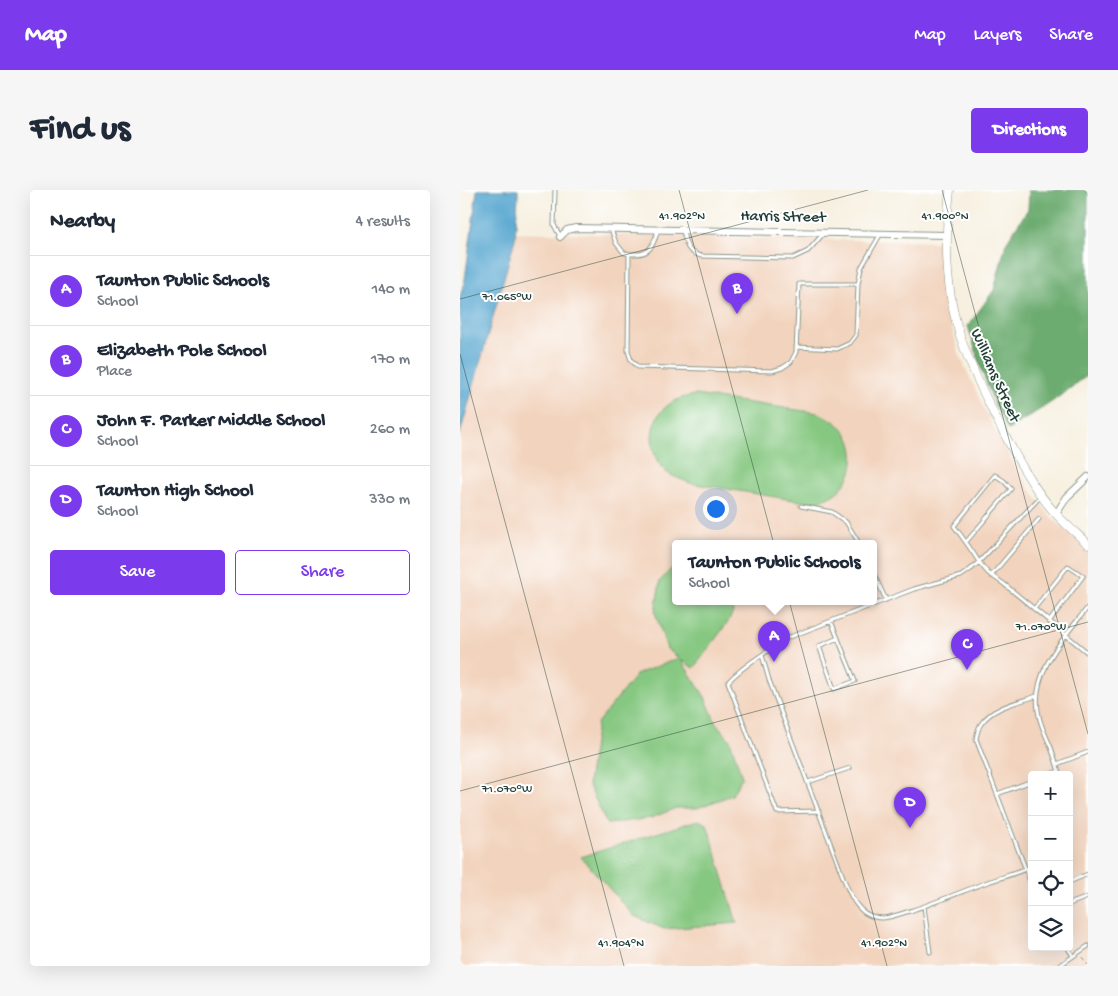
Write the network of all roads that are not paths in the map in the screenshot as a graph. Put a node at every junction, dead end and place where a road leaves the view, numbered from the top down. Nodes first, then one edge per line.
1 (555, 190) edge
2 (950, 190) edge
3 (610, 229) junction
4 (659, 230) junction
5 (683, 230) junction
6 (824, 232) junction
7 (881, 234) junction
8 (947, 235) junction
9 (560, 237) joint
10 (629, 254) junction
11 (858, 284) junction
12 (796, 347) junction
13 (1088, 477) edge
14 (1041, 496) junction
15 (801, 506) dead end
16 (1056, 514) junction
17 (1039, 519) dead end
18 (857, 540) edge
19 (966, 542) junction
20 (1088, 544) edge
21 (979, 562) junction
22 (991, 576) junction
23 (877, 581) edge
24 (886, 600) junction
25 (877, 603) edge
26 (872, 605) edge
27 (1088, 607) edge
28 (1034, 609) junction
29 (831, 620) junction
30 (1049, 622) junction
31 (1066, 636) junction
32 (838, 638) junction
33 (1088, 653) edge
34 (762, 655) junction
35 (1037, 696) junction
36 (1087, 752) edge
37 (1088, 758) edge
38 (1056, 764) junction
39 (850, 768) dead end
40 (1059, 771) edge
41 (808, 782) junction
42 (1028, 782) edge
43 (997, 794) junction
44 (819, 811) junction
45 (1028, 868) edge
46 (1025, 869) junction
47 (1088, 874) edge
48 (1028, 876) edge
49 (1073, 880) edge
50 (1088, 897) edge
51 (1073, 903) edge
52 (924, 907) junction
53 (1088, 946) edge
54 (1070, 951) edge
55 (930, 952) dead end
56 (1073, 956) junction
57 (1059, 966) edge

1 - 9 lane
2 - 8 street, Williams Street
3 - 4 street, Harris Street
3 - 9 street, Harris Street
3 - 10 lane
4 - 5 street, Harris Street
4 - 10 lane
5 - 6 street, Harris Street
5 - 6 lane
6 - 7 street, Harris Street
7 - 8 street, Harris Street
7 - 11 lane
8 - 14 street, Williams Street
10 - 12 lane
11 - 12 lane
11 - 12 lane
13 - 16 street
14 - 16 street, Williams Street
14 - 21 lane
15 - 18 lane
16 - 20 street, Williams Street
17 - 22 lane
19 - 19 lane
19 - 21 lane
21 - 22 lane
21 - 24 lane
22 - 28 lane
23 - 24 lane
24 - 25 lane
26 - 29 lane
27 - 31 lane
28 - 30 lane
28 - 30 lane
29 - 32 lane
29 - 34 lane
30 - 31 lane
31 - 33 lane
31 - 35 lane
32 - 32 lane
34 - 41 lane
34 - 44 lane
35 - 38 lane
35 - 43 lane
36 - 37 lane
36 - 38 lane
38 - 40 lane
39 - 41 lane
41 - 44 lane
42 - 43 lane
43 - 46 lane
44 - 52 lane
45 - 46 lane
46 - 48 lane
46 - 52 lane
47 - 49 lane
50 - 51 lane
52 - 55 lane
53 - 56 lane
54 - 56 lane
56 - 57 lane

